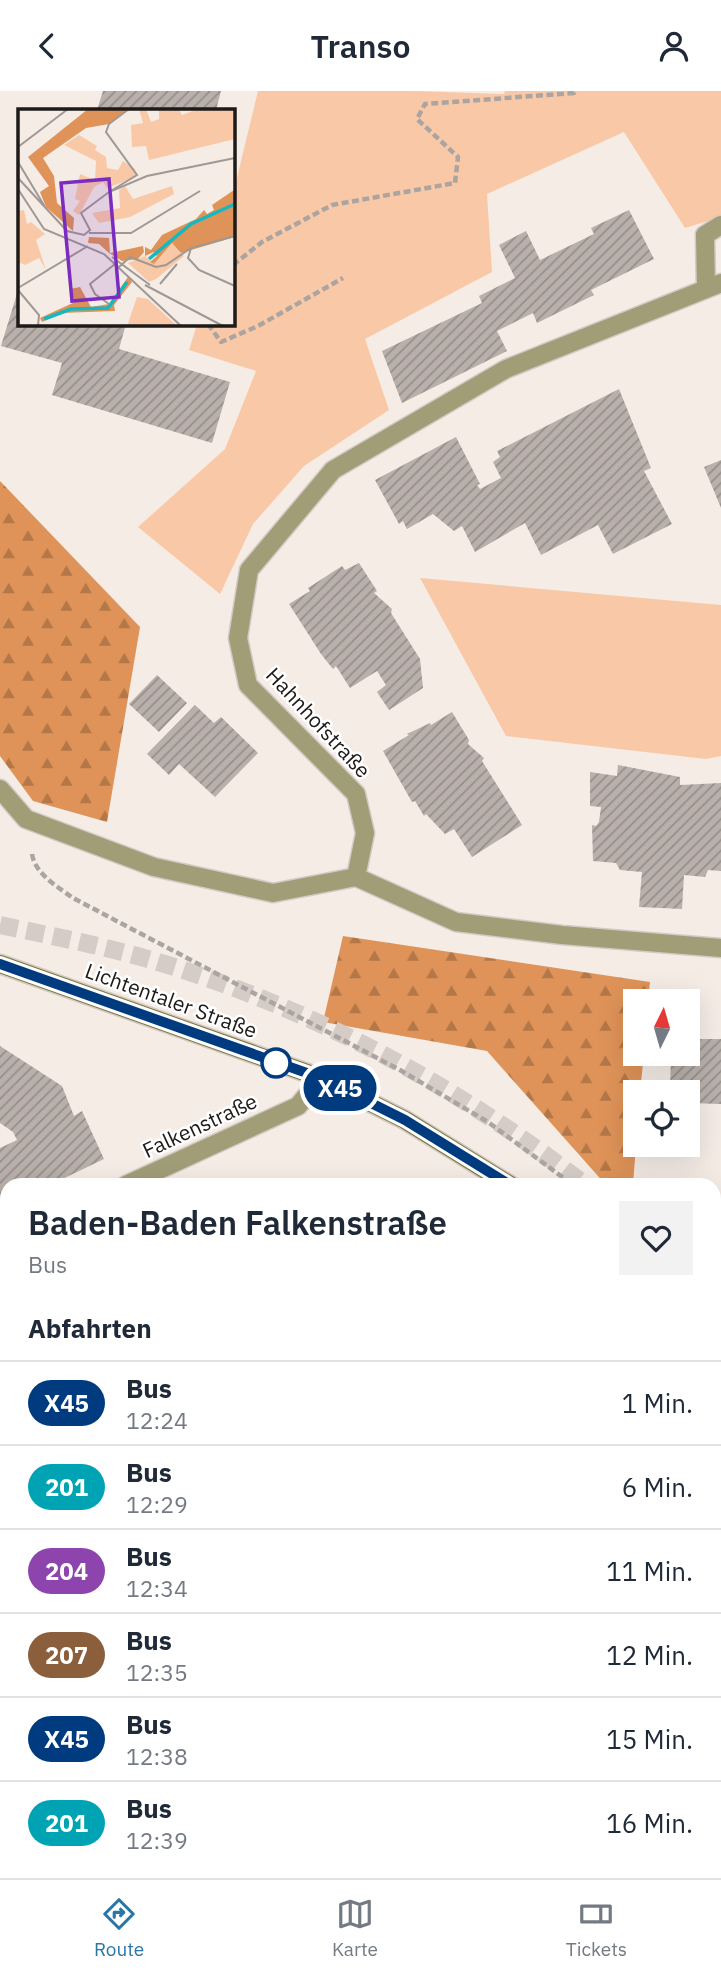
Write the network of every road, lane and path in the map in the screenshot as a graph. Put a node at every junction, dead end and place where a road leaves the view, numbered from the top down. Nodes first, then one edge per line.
1 (574, 91) edge
2 (721, 225) edge
3 (234, 264) edge
4 (343, 278) dead end
5 (714, 285) edge
6 (209, 325) edge
7 (0, 789) edge
8 (26, 819) junction
9 (356, 877) junction
10 (721, 948) edge
11 (0, 964) edge
12 (321, 1078) junction
13 (141, 1178) edge
14 (499, 1178) edge
15 (564, 1178) edge

1 - 3 path
2 - 5 street
4 - 6 path
5 - 9 street, Hahnhofstraße
7 - 8 street
8 - 9 street
8 - 15 path
9 - 10 street
11 - 12 main road, Lichtentaler Straße
12 - 13 street, Falkenstraße
12 - 14 main road, Lichtentaler Straße

